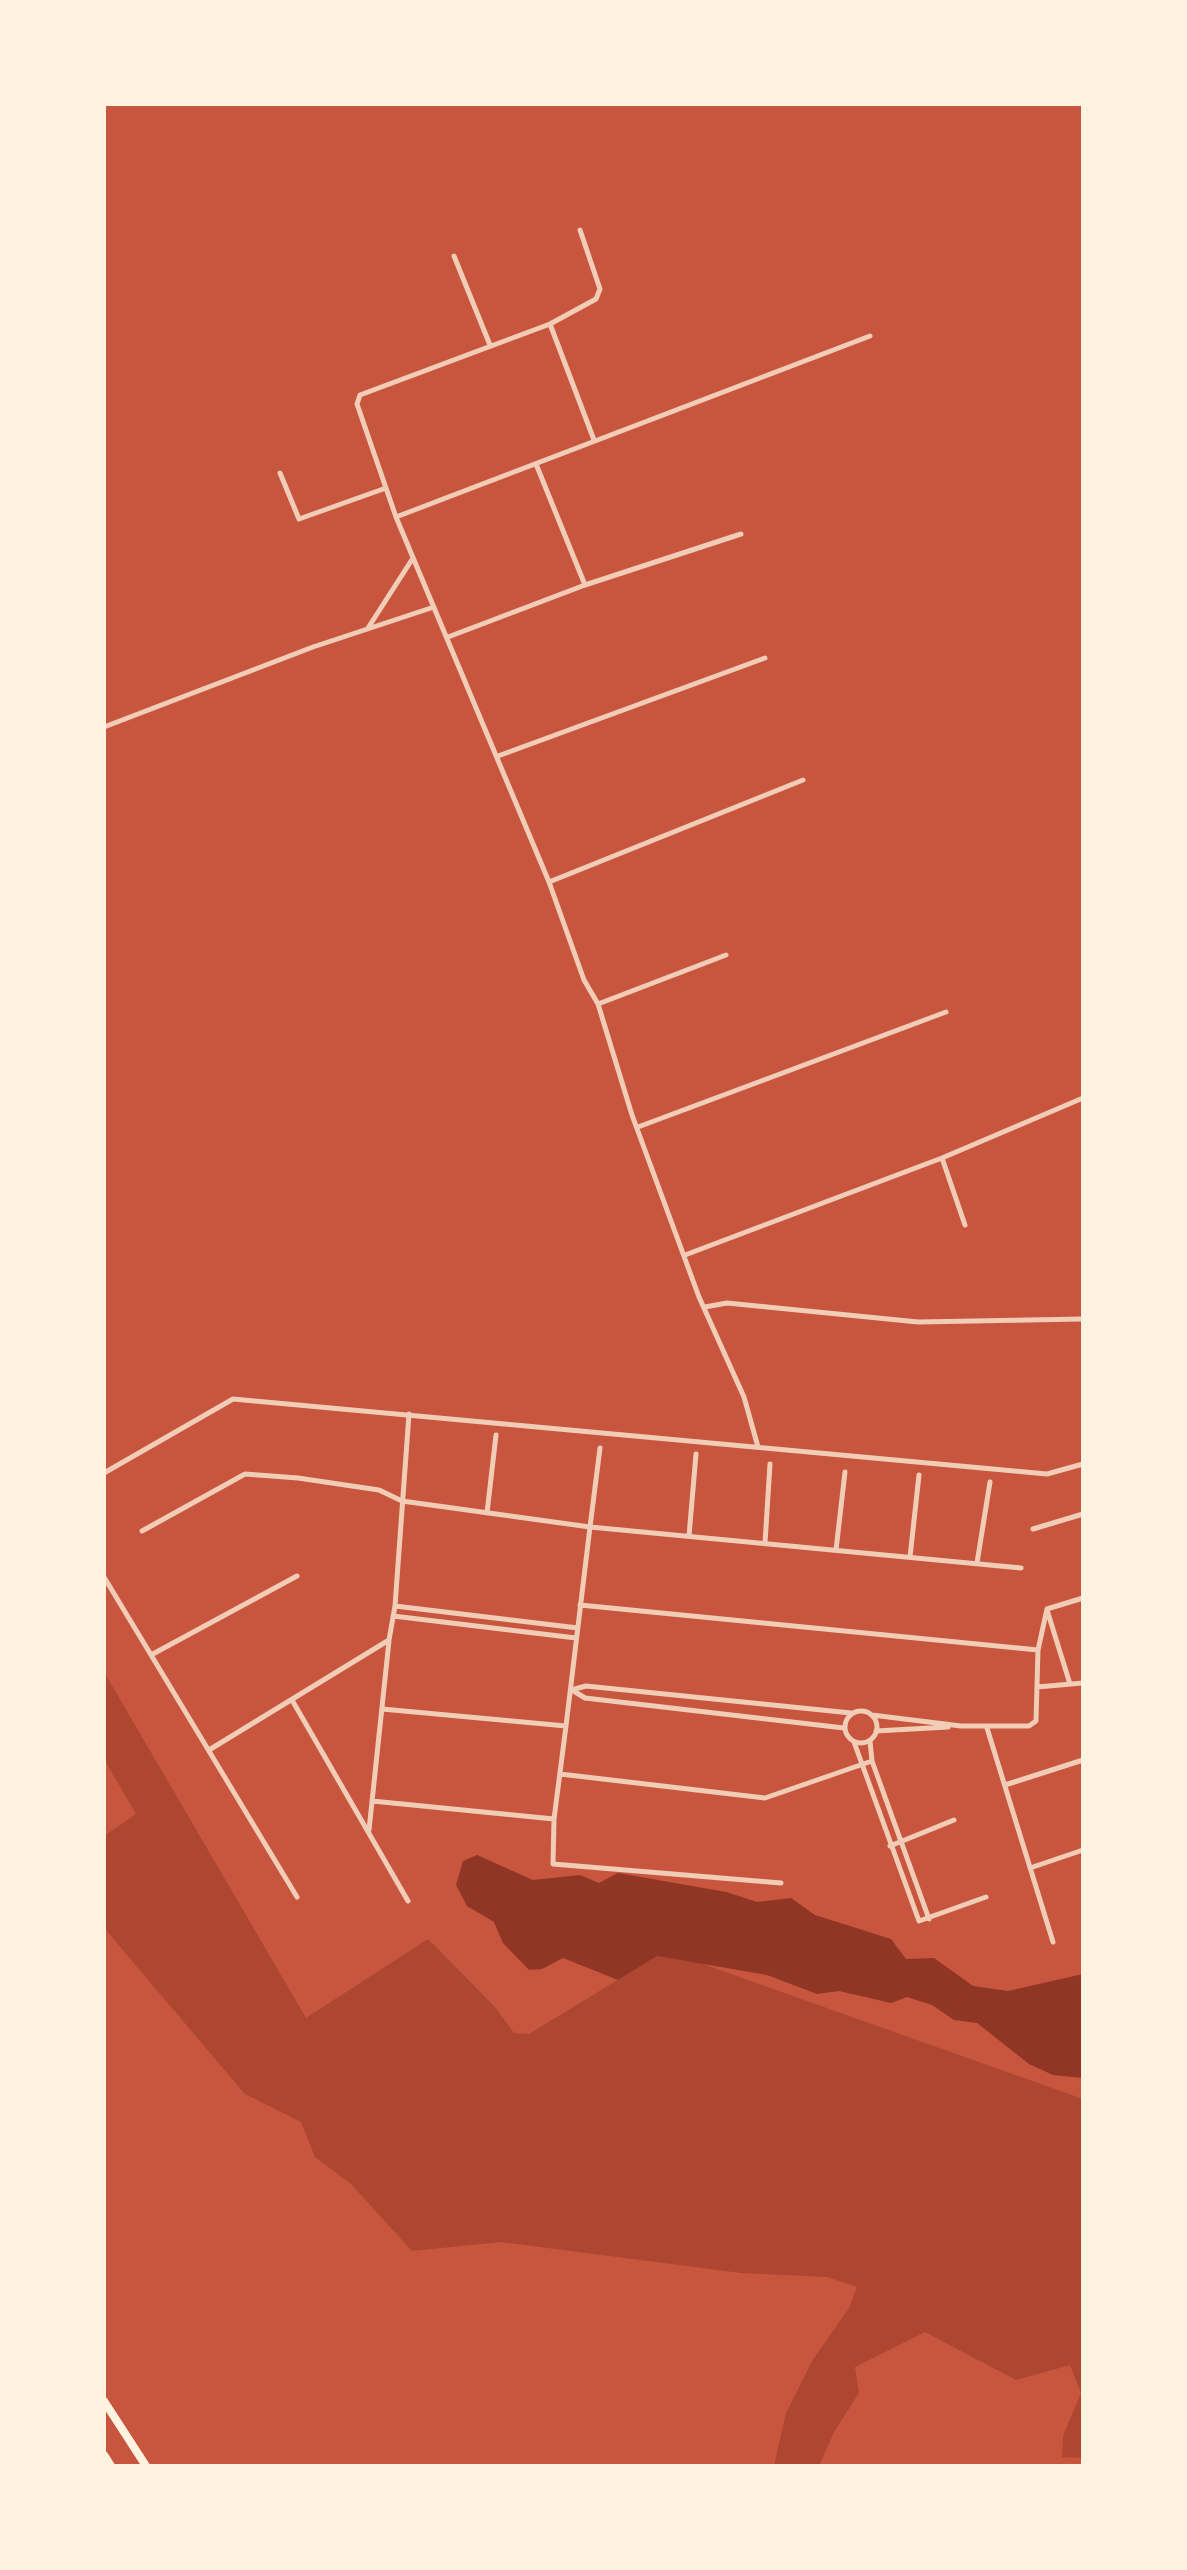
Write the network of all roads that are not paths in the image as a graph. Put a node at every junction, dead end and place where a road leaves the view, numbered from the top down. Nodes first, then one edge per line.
1 (580, 230) dead end
2 (454, 256) dead end
3 (550, 324) junction
4 (870, 336) dead end
5 (490, 345) junction
6 (594, 440) junction
7 (536, 464) junction
8 (280, 473) dead end
9 (386, 488) junction
10 (396, 517) junction
11 (741, 534) dead end
12 (413, 558) junction
13 (585, 585) junction
14 (434, 607) junction
15 (367, 628) junction
16 (448, 637) junction
17 (765, 658) dead end
18 (104, 727) edge
19 (498, 756) junction
20 (803, 780) dead end
21 (549, 882) junction
22 (726, 955) dead end
23 (598, 1004) junction
24 (946, 1012) dead end
25 (1083, 1098) edge
26 (638, 1127) junction
27 (942, 1158) junction
28 (965, 1225) dead end
29 (685, 1255) junction
30 (705, 1307) junction
31 (1083, 1319) edge
32 (409, 1414) junction
33 (496, 1435) dead end
34 (758, 1447) junction
35 (600, 1448) dead end
36 (696, 1454) dead end
37 (770, 1464) dead end
38 (1083, 1464) edge
39 (845, 1472) dead end
40 (104, 1473) edge
41 (919, 1475) dead end
42 (990, 1482) dead end
43 (402, 1501) junction
44 (487, 1513) junction
45 (1083, 1514) edge
46 (590, 1527) junction
47 (1033, 1529) dead end
48 (142, 1531) dead end
49 (689, 1536) junction
50 (765, 1543) junction
51 (836, 1550) junction
52 (910, 1557) junction
53 (977, 1563) junction
54 (1021, 1568) dead end
55 (297, 1576) dead end
56 (104, 1577) edge
57 (1083, 1598) edge
58 (580, 1605) junction
59 (395, 1606) junction
60 (1047, 1609) junction
61 (393, 1616) junction
62 (578, 1628) junction
63 (576, 1638) junction
64 (389, 1640) junction
65 (1038, 1650) junction
66 (151, 1655) junction
67 (1083, 1683) edge
68 (1070, 1684) junction
69 (1037, 1687) junction
70 (571, 1690) junction
71 (292, 1700) junction
72 (382, 1709) junction
73 (851, 1713) junction
74 (872, 1715) junction
75 (566, 1726) junction
76 (961, 1726) junction
77 (844, 1728) junction
78 (987, 1728) junction
79 (876, 1731) junction
80 (870, 1741) junction
81 (854, 1742) junction
82 (209, 1750) junction
83 (1083, 1760) edge
84 (872, 1761) junction
85 (861, 1764) junction
86 (560, 1774) junction
87 (1005, 1785) junction
88 (372, 1801) junction
89 (554, 1819) junction
90 (954, 1820) dead end
91 (368, 1832) junction
92 (900, 1842) junction
93 (890, 1846) junction
94 (1083, 1850) edge
95 (1030, 1868) junction
96 (781, 1883) dead end
97 (297, 1897) dead end
98 (986, 1897) dead end
99 (408, 1901) dead end
100 (929, 1919) junction
101 (1053, 1942) dead end
102 (104, 2401) edge
103 (104, 2455) edge
104 (111, 2466) edge
105 (146, 2466) edge

1 - 3 street
2 - 5 street
3 - 5 street
3 - 6 street
4 - 6 street
5 - 9 street
6 - 7 street
7 - 10 street
7 - 13 street
8 - 9 street
9 - 10 street
10 - 12 street
11 - 13 street
12 - 14 street
12 - 15 street
13 - 16 street
14 - 15 street
14 - 16 street
15 - 18 street
16 - 19 street
17 - 19 street
19 - 21 street
20 - 21 street
21 - 23 street
22 - 23 street
23 - 26 street
24 - 26 street
25 - 27 street
26 - 29 street
27 - 28 street
27 - 29 street
29 - 30 street
30 - 31 street
30 - 34 street
32 - 34 street
32 - 40 street
32 - 43 street
33 - 44 street
34 - 38 street
35 - 46 street
36 - 49 street
37 - 50 street
39 - 51 street
41 - 52 street
42 - 53 street
43 - 44 street
43 - 48 street
43 - 59 street
44 - 46 street
45 - 47 street
46 - 49 street
46 - 58 street
49 - 50 street
50 - 51 street
51 - 52 street
52 - 53 street
53 - 54 street
55 - 66 street
56 - 66 street
57 - 60 street
58 - 62 street
58 - 65 street
59 - 61 street
59 - 62 street
60 - 65 street
60 - 68 street
61 - 63 street
61 - 64 street
62 - 63 street
63 - 70 street
64 - 71 street
64 - 72 street
65 - 69 street
66 - 82 street
67 - 68 street
68 - 69 street
69 - 78 street
70 - 73 street
70 - 75 street
70 - 77 street
71 - 82 street
71 - 91 street
72 - 75 street
72 - 88 street
73 - 74 street
73 - 77 street
74 - 76 street
74 - 79 street
75 - 86 street
76 - 78 street
76 - 79 street
77 - 81 street
78 - 87 street
79 - 80 street
80 - 81 street
80 - 84 street
81 - 85 street
82 - 97 street
83 - 87 street
84 - 85 street
84 - 92 street
85 - 86 street
85 - 93 street
86 - 89 street
87 - 95 street
88 - 89 street
88 - 91 street
89 - 96 street
90 - 92 street
91 - 99 street
92 - 93 street
92 - 100 street
93 - 100 street
94 - 95 street
95 - 101 street
98 - 100 street
102 - 105 highway
103 - 104 highway

